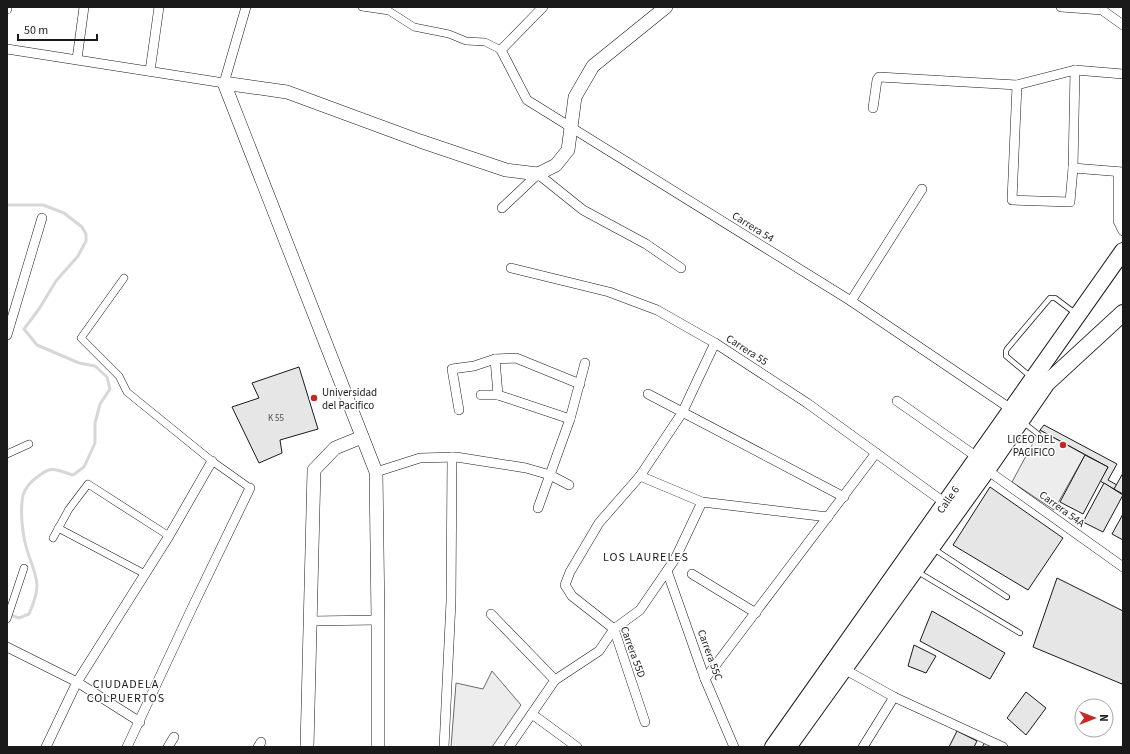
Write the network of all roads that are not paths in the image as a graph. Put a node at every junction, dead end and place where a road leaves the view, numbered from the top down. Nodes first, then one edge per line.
1 (84, 7) edge
2 (160, 7) edge
3 (246, 7) edge
4 (362, 7) edge
5 (542, 7) edge
6 (666, 7) edge
7 (1061, 7) edge
8 (1102, 9) edge
9 (1123, 25) edge
10 (7, 49) edge
11 (501, 50) junction
12 (77, 59) junction
13 (1075, 70) junction
14 (150, 71) junction
15 (1123, 74) edge
16 (224, 83) junction
17 (1017, 85) junction
18 (873, 108) dead end
19 (570, 127) junction
20 (1073, 168) junction
21 (1121, 172) edge
22 (538, 174) junction
23 (922, 189) dead end
24 (502, 208) dead end
25 (42, 218) dead end
26 (1123, 231) edge
27 (1123, 251) edge
28 (511, 268) dead end
29 (681, 268) dead end
30 (124, 278) dead end
31 (851, 301) junction
32 (1123, 314) edge
33 (1078, 315) junction
34 (7, 335) edge
35 (715, 343) junction
36 (495, 359) junction
37 (585, 363) dead end
38 (1033, 379) junction
39 (580, 384) junction
40 (648, 394) dead end
41 (481, 395) dead end
42 (498, 395) junction
43 (897, 401) dead end
44 (459, 410) dead end
45 (682, 413) junction
46 (1016, 415) junction
47 (570, 418) junction
48 (1038, 434) dead end
49 (362, 437) junction
50 (29, 444) dead end
51 (876, 453) junction
52 (7, 454) edge
53 (452, 457) junction
54 (212, 461) junction
55 (982, 464) junction
56 (376, 472) junction
57 (550, 475) junction
58 (640, 476) junction
59 (570, 485) dead end
60 (250, 488) joint
61 (844, 497) junction
62 (702, 502) junction
63 (945, 503) junction
64 (538, 508) dead end
65 (828, 517) junction
66 (58, 528) junction
67 (169, 536) junction
68 (53, 538) dead end
69 (931, 547) junction
70 (1123, 567) edge
71 (24, 568) dead end
72 (914, 570) junction
73 (667, 571) junction
74 (145, 574) junction
75 (692, 574) dead end
76 (1007, 597) dead end
77 (756, 613) junction
78 (491, 614) dead end
79 (7, 619) edge
80 (378, 620) junction
81 (310, 621) junction
82 (614, 629) junction
83 (1020, 633) dead end
84 (7, 647) edge
85 (844, 669) junction
86 (706, 679) junction
87 (555, 680) junction
88 (77, 682) junction
89 (894, 697) junction
90 (532, 714) junction
91 (140, 722) junction
92 (645, 722) dead end
93 (174, 737) dead end
94 (46, 747) edge
95 (127, 747) edge
96 (168, 747) edge
97 (307, 747) edge
98 (378, 747) edge
99 (444, 747) edge
100 (509, 747) edge
101 (577, 747) edge
102 (734, 747) edge
103 (773, 747) edge
104 (788, 747) edge
105 (863, 747) edge
106 (1003, 747) edge

1 - 12 street
2 - 14 street
3 - 16 street
4 - 11 street
5 - 11 street
6 - 19 main road
7 - 8 street
8 - 9 street
10 - 12 street
11 - 19 street, Carrera 54
12 - 14 street
13 - 15 street
13 - 17 street
13 - 20 street
14 - 16 street
16 - 22 main road
16 - 49 main road
17 - 18 street
17 - 20 street
19 - 22 main road
19 - 31 street, Carrera 54
20 - 21 street
21 - 26 street
22 - 24 street
22 - 29 street
23 - 31 street
25 - 34 street
27 - 33 highway, Calle 6
28 - 35 street, Carrera 55
30 - 54 street
31 - 46 street, Carrera 54
32 - 46 highway, Calle 6
33 - 38 highway, Calle 6
33 - 38 lane
35 - 45 street
35 - 51 street, Carrera 55
36 - 39 street
36 - 42 street
36 - 44 street
37 - 39 street
38 - 46 highway, Calle 6
39 - 47 street
40 - 45 street
41 - 42 street
42 - 47 street
43 - 55 street, Carrera 54A
45 - 58 street
45 - 61 street
46 - 48 lane
46 - 55 highway, Calle 6
47 - 57 street
49 - 56 main road
49 - 81 main road
50 - 52 street
51 - 61 street
51 - 63 street, Carrera 55
53 - 56 street
53 - 57 street
53 - 99 street
54 - 60 street
54 - 67 street
55 - 63 highway, Calle 6
55 - 69 highway, Calle 6
55 - 70 street, Carrera 54A
56 - 80 main road
57 - 59 street
57 - 64 street
58 - 62 street
58 - 82 street, Carrera 55D
60 - 91 street
61 - 65 street
62 - 65 street
62 - 73 street
63 - 103 highway, Calle 6
65 - 77 street
66 - 67 street
66 - 68 street
66 - 74 street
67 - 74 street
69 - 72 highway, Calle 6
69 - 76 lane
71 - 79 street
72 - 83 lane
72 - 85 highway, Calle 6
73 - 82 street
73 - 86 street, Carrera 55C
74 - 88 street
75 - 77 street
77 - 86 street
78 - 87 street
80 - 81 street
80 - 98 main road
81 - 97 main road
82 - 87 street
82 - 92 street, Carrera 55D
84 - 88 street
85 - 89 street
85 - 104 highway, Calle 6
86 - 102 street, Carrera 55C
87 - 90 street
88 - 91 street
88 - 94 street
89 - 105 street
89 - 106 street
90 - 100 street
90 - 101 street
91 - 95 street
93 - 96 street

